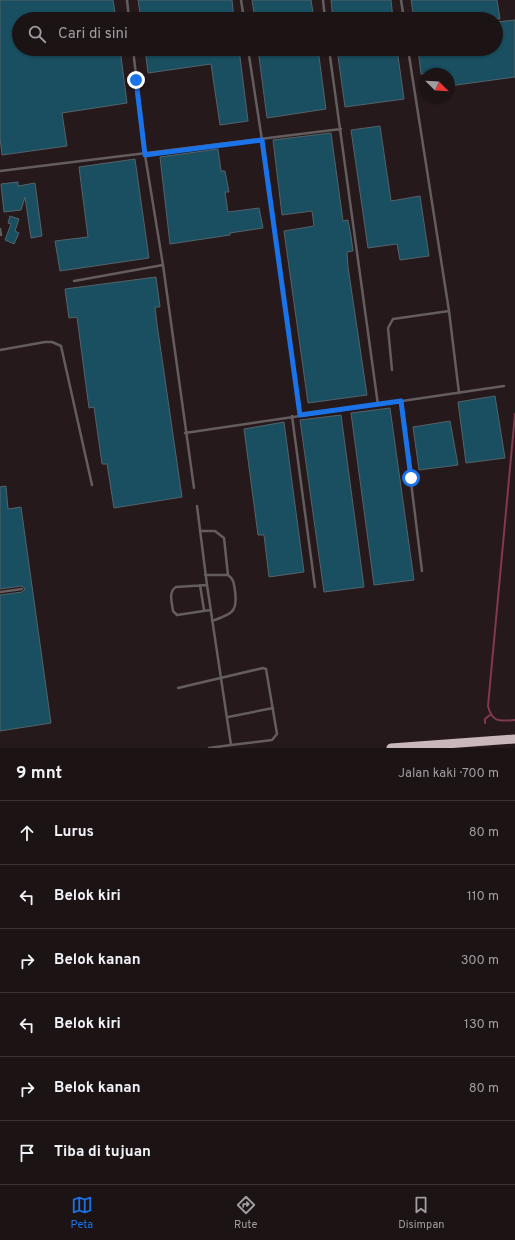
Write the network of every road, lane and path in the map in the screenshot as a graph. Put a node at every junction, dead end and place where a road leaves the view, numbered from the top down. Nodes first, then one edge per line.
1 (127, 0) edge
2 (241, 0) edge
3 (322, 0) edge
4 (401, 0) edge
5 (128, 12) edge
6 (243, 12) edge
7 (324, 12) edge
8 (403, 12) edge
9 (134, 56) edge
10 (249, 56) edge
11 (330, 56) edge
12 (409, 56) edge
13 (341, 130) junction
14 (262, 140) junction
15 (145, 155) junction
16 (0, 171) edge
17 (0, 229) edge
18 (1, 235) edge
19 (163, 265) junction
20 (74, 281) dead end
21 (449, 311) junction
22 (0, 350) edge
23 (392, 370) dead end
24 (504, 386) dead end
25 (459, 393) junction
26 (401, 401) junction
27 (378, 405) junction
28 (300, 415) junction
29 (292, 416) junction
30 (185, 433) junction
31 (92, 485) dead end
32 (194, 488) dead end
33 (197, 506) dead end
34 (200, 531) junction
35 (422, 571) dead end
36 (205, 575) junction
37 (228, 575) junction
38 (200, 585) junction
39 (206, 585) junction
40 (315, 587) dead end
41 (22, 589) dead end
42 (0, 592) edge
43 (204, 610) junction
44 (210, 610) junction
45 (212, 621) junction
46 (221, 678) junction
47 (178, 688) dead end
48 (273, 708) junction
49 (228, 717) junction
50 (515, 739) edge
51 (231, 745) junction
52 (209, 748) edge
53 (391, 748) edge

1 - 5 lane
2 - 6 lane
3 - 7 lane
4 - 8 lane
9 - 15 lane
10 - 14 lane
11 - 13 lane
12 - 21 lane
13 - 14 lane
13 - 27 lane
14 - 15 lane
14 - 28 lane
15 - 16 lane
15 - 19 lane
17 - 18 lane
19 - 20 lane
19 - 30 lane
21 - 23 lane
21 - 25 lane
22 - 31 lane
24 - 25 lane
25 - 26 lane
26 - 27 lane
26 - 35 lane
27 - 28 lane
28 - 29 lane
29 - 30 lane
29 - 40 lane
30 - 32 lane
33 - 34 lane
34 - 36 lane
34 - 37 lane
36 - 37 lane
36 - 39 lane
37 - 45 lane
38 - 39 lane
38 - 43 lane
38 - 43 lane
39 - 44 lane
41 - 42 lane
43 - 44 lane
44 - 45 lane
45 - 46 lane
46 - 47 lane
46 - 48 lane
46 - 49 lane
48 - 49 lane
48 - 51 lane
49 - 51 lane
50 - 53 highway
51 - 52 lane

